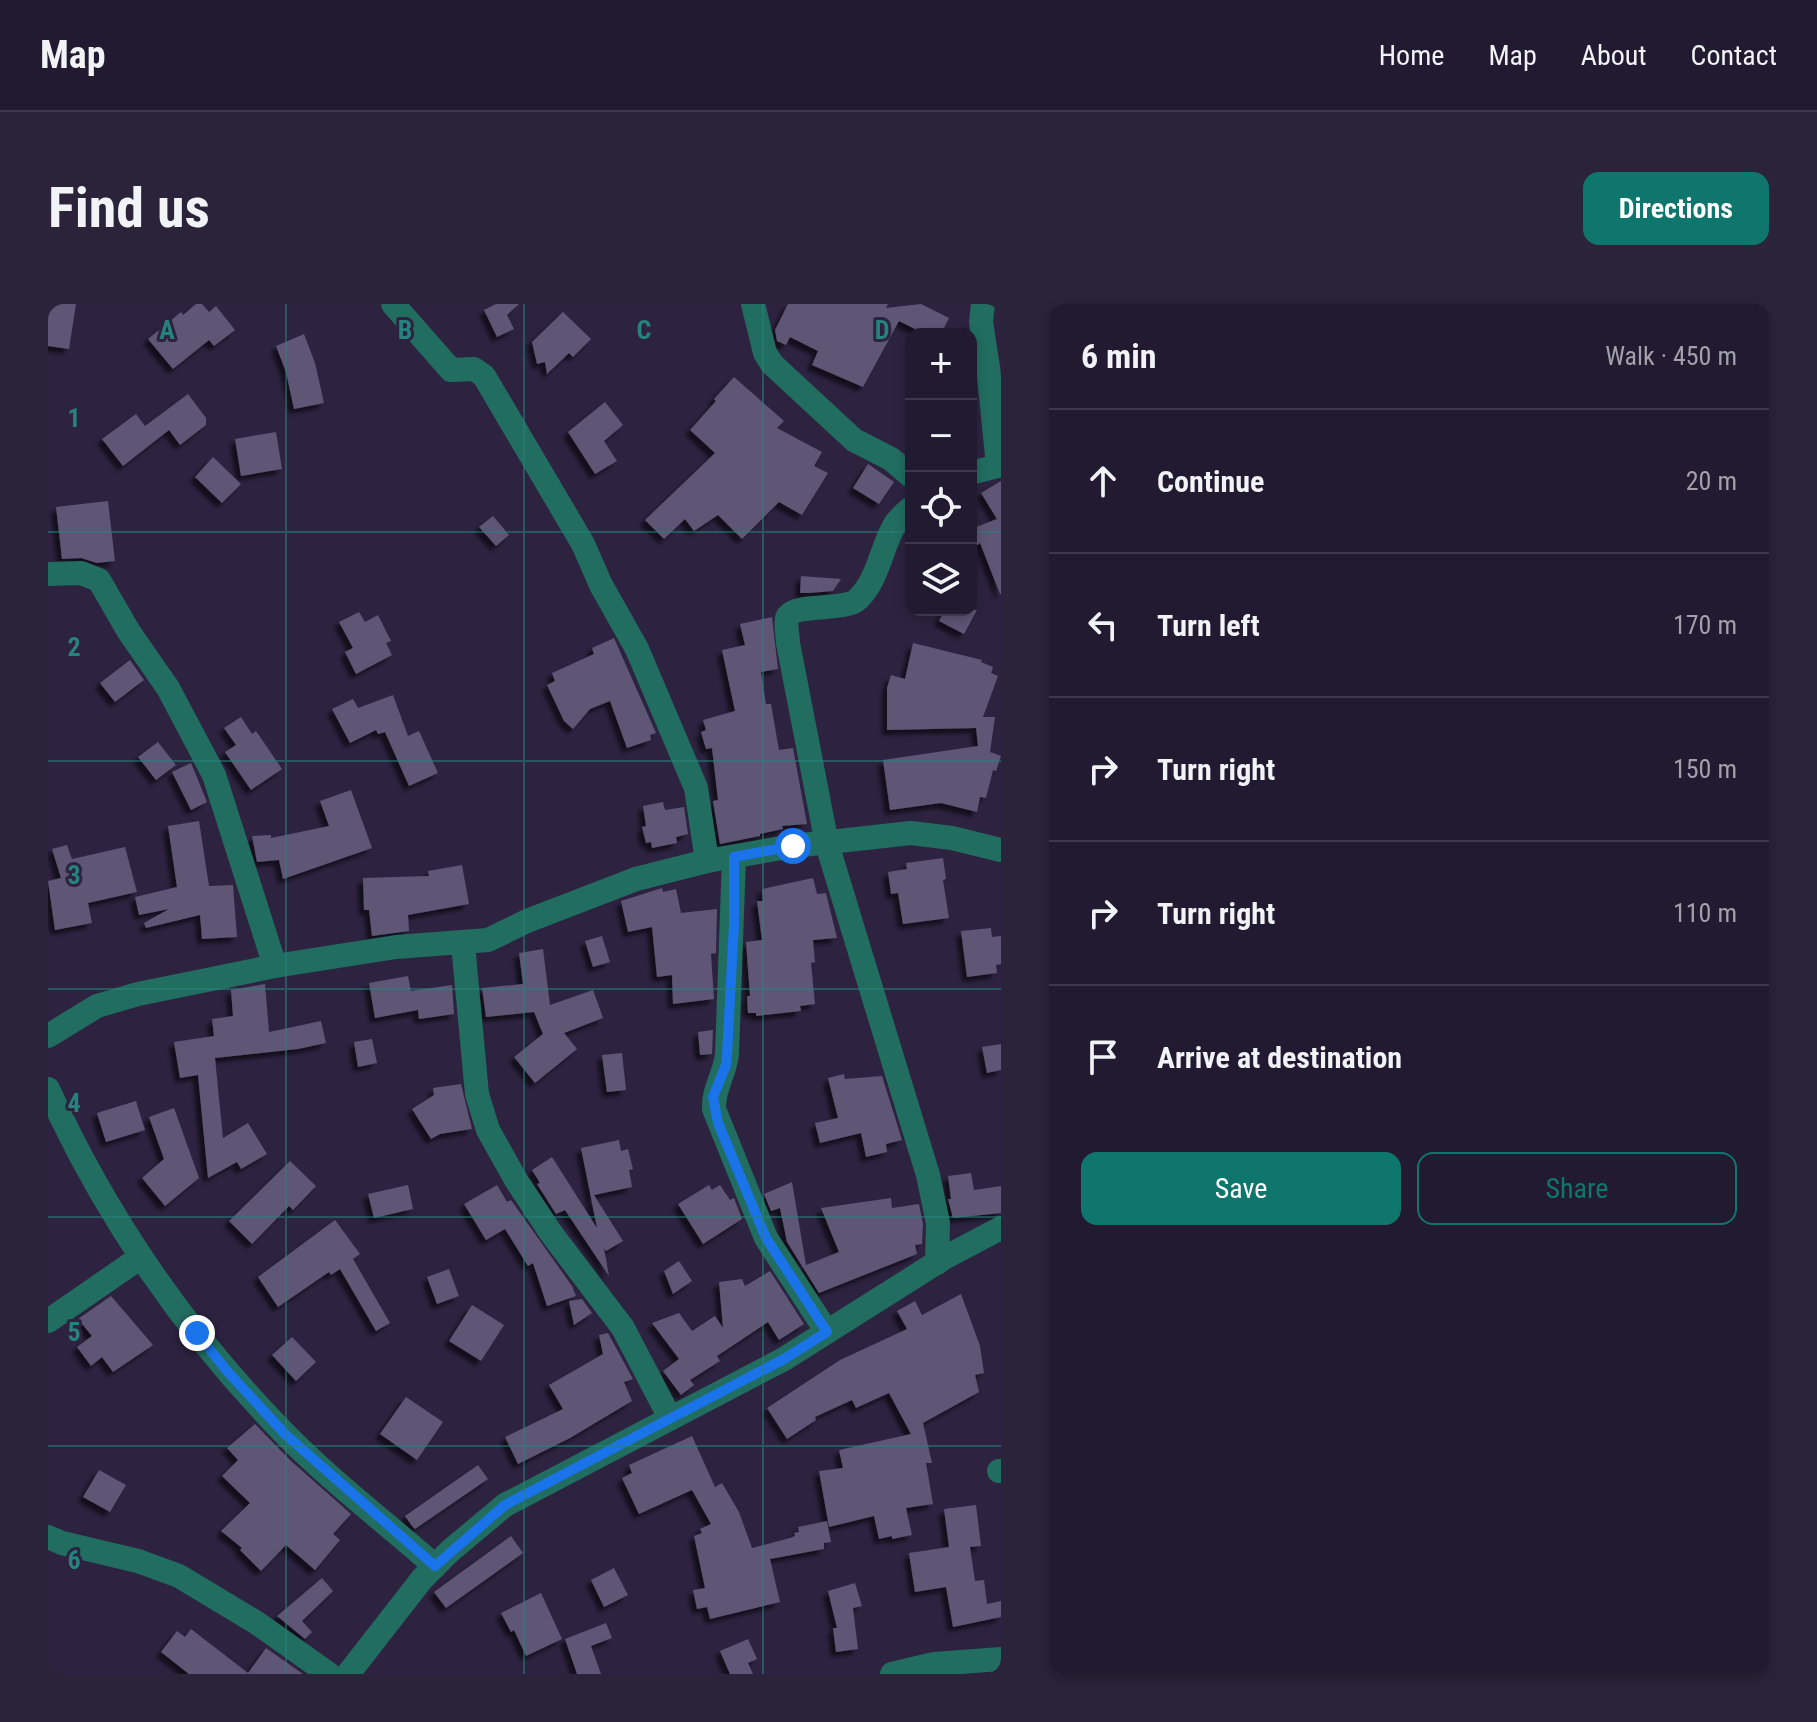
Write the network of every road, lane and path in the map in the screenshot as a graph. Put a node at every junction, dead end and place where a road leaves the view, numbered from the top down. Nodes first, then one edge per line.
1 (393, 304) edge
2 (753, 304) edge
3 (983, 304) edge
4 (999, 466) edge
5 (906, 472) edge
6 (975, 472) edge
7 (905, 514) edge
8 (48, 574) edge
9 (827, 844) junction
10 (1001, 850) edge
11 (734, 857) junction
12 (707, 861) junction
13 (463, 944) junction
14 (275, 966) junction
15 (48, 1036) edge
16 (48, 1089) edge
17 (1001, 1228) edge
18 (141, 1257) junction
19 (937, 1263) junction
20 (48, 1321) edge
21 (827, 1332) junction
22 (670, 1418) junction
23 (48, 1537) edge
24 (435, 1566) junction
25 (1001, 1659) edge
26 (329, 1674) edge
27 (348, 1674) edge
28 (892, 1674) edge

1 - 12 street
2 - 5 street
3 - 4 street
4 - 6 street
7 - 9 street
8 - 14 street
9 - 10 street
9 - 11 street
9 - 19 street
11 - 12 street
11 - 21 street
12 - 13 street
13 - 14 street
13 - 22 street
14 - 15 street
16 - 18 street
17 - 19 street
18 - 20 street
18 - 24 street
19 - 21 street
21 - 22 street
22 - 24 street
23 - 26 street
24 - 27 street
25 - 28 street

